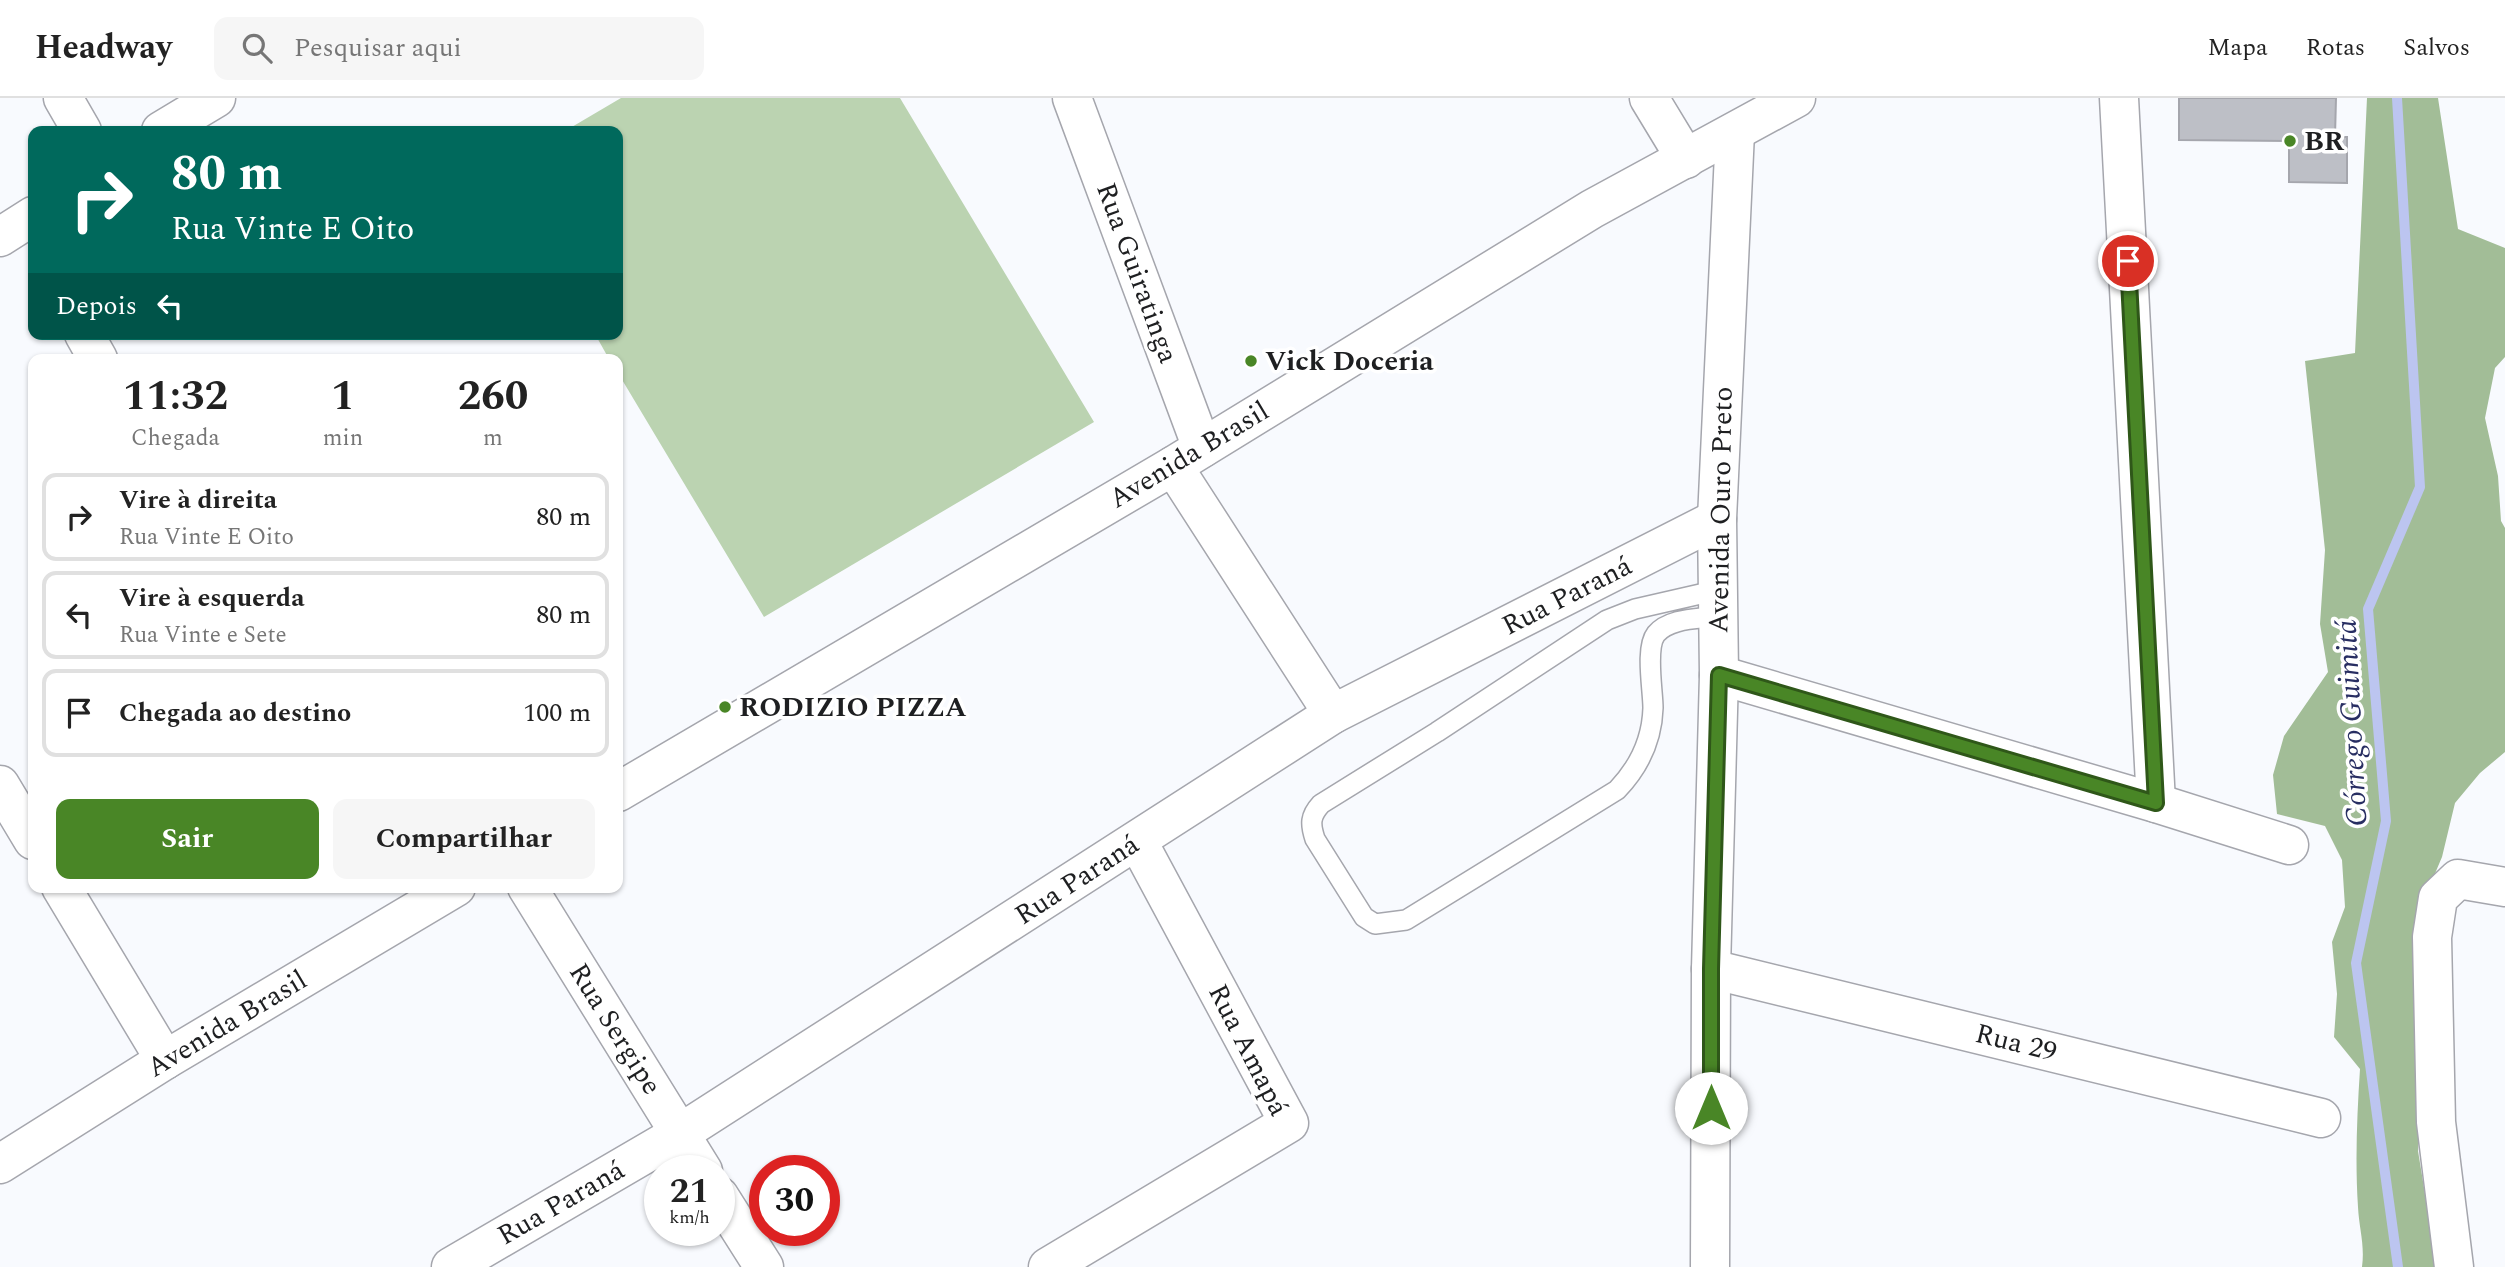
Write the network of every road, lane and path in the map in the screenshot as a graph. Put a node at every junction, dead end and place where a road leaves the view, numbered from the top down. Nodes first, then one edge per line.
1 (63, 98) edge
2 (216, 98) edge
3 (1072, 98) edge
4 (1649, 98) edge
5 (1796, 98) edge
6 (2119, 98) edge
7 (79, 126) edge
8 (169, 126) edge
9 (1735, 132) junction
10 (1686, 159) junction
11 (1187, 457) junction
12 (1717, 519) junction
13 (1718, 603) junction
14 (1719, 675) junction
15 (1333, 714) junction
16 (0, 785) edge
17 (623, 789) edge
18 (2156, 803) junction
19 (28, 832) edge
20 (1138, 842) junction
21 (2288, 845) dead end
22 (2505, 887) edge
23 (65, 893) edge
24 (431, 893) edge
25 (531, 893) edge
26 (1711, 969) junction
27 (165, 1060) junction
28 (2320, 1118) dead end
29 (679, 1134) junction
30 (693, 1155) edge
31 (0, 1164) edge
32 (735, 1221) edge
33 (1700, 1261) edge
34 (451, 1267) edge
35 (764, 1267) edge
36 (1048, 1267) edge
37 (2454, 1267) edge

1 - 7 street
2 - 8 street
3 - 11 street, Rua Guiratinga
4 - 10 street
5 - 9 street, Avenida Brasil
6 - 18 street
9 - 10 street, Avenida Brasil
9 - 12 street, Avenida Ouro Preto
10 - 11 street, Avenida Brasil
11 - 15 street, Rua Guiratinga
11 - 17 street, Avenida Brasil
12 - 13 street, Avenida Ouro Preto
12 - 15 street, Rua Paraná
13 - 13 lane
13 - 14 street, Avenida Ouro Preto
14 - 18 street
14 - 26 street, Avenida Ouro Preto
15 - 20 street, Rua Paraná
16 - 19 street
18 - 21 street
20 - 29 street, Rua Paraná
20 - 36 street, Rua Amapá
22 - 37 street
23 - 27 street
24 - 27 street, Avenida Brasil
25 - 29 street, Rua Sergipe
26 - 28 street, Rua 29
26 - 33 street, Avenida Ouro Preto
27 - 31 street, Avenida Brasil
29 - 30 street, Rua Sergipe
29 - 34 street, Rua Paraná
32 - 35 street

